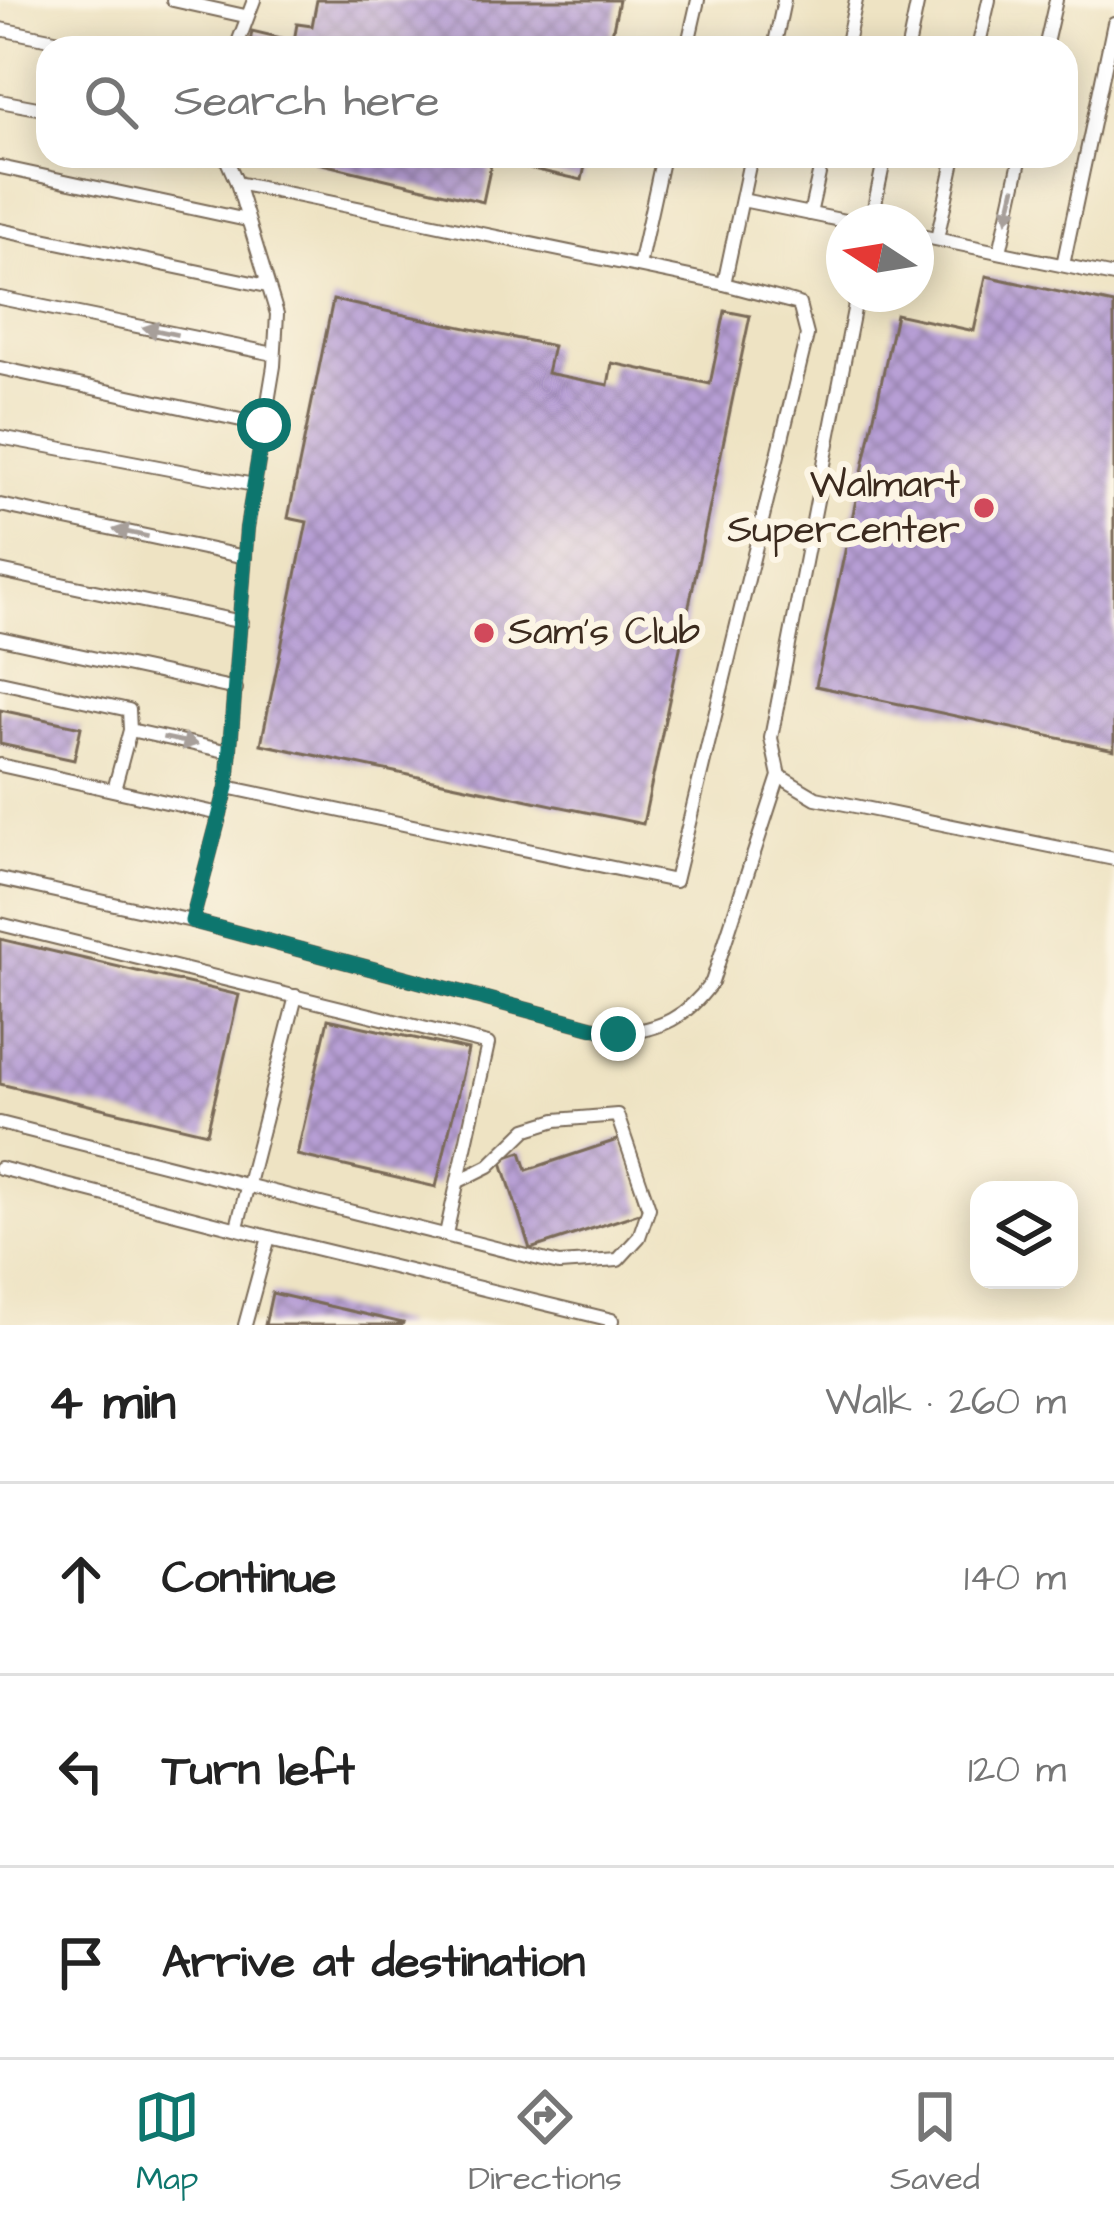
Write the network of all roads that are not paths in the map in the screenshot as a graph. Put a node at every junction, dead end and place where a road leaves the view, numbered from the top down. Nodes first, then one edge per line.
1 (173, 0) edge
2 (254, 0) edge
3 (698, 0) edge
4 (784, 0) edge
5 (856, 0) edge
6 (918, 0) edge
7 (988, 0) edge
8 (1056, 0) edge
9 (245, 16) junction
10 (1114, 23) edge
11 (0, 29) edge
12 (36, 36) edge
13 (239, 36) edge
14 (690, 36) edge
15 (776, 36) edge
16 (848, 36) edge
17 (910, 36) edge
18 (980, 36) edge
19 (1048, 36) edge
20 (0, 101) edge
21 (36, 108) edge
22 (0, 167) edge
23 (230, 168) edge
24 (660, 168) edge
25 (749, 168) edge
26 (820, 168) edge
27 (882, 168) edge
28 (953, 168) edge
29 (1018, 168) edge
30 (237, 183) junction
31 (742, 200) junction
32 (875, 204) edge
33 (810, 214) junction
34 (826, 217) edge
35 (248, 220) junction
36 (0, 230) edge
37 (934, 238) edge
38 (938, 239) junction
39 (1000, 252) junction
40 (1063, 265) junction
41 (639, 266) junction
42 (1114, 276) edge
43 (724, 284) junction
44 (267, 286) junction
45 (0, 298) edge
46 (854, 312) edge
47 (274, 354) junction
48 (0, 368) edge
49 (264, 425) junction
50 (0, 436) edge
51 (254, 484) junction
52 (0, 505) edge
53 (245, 557) junction
54 (0, 571) edge
55 (242, 622) junction
56 (0, 638) edge
57 (0, 682) edge
58 (236, 689) junction
59 (130, 730) junction
60 (230, 752) junction
61 (0, 765) edge
62 (778, 776) junction
63 (227, 787) junction
64 (114, 790) junction
65 (220, 814) junction
66 (1114, 859) edge
67 (0, 879) edge
68 (192, 921) junction
69 (0, 924) edge
70 (296, 996) junction
71 (0, 1124) edge
72 (0, 1168) edge
73 (458, 1181) junction
74 (250, 1184) junction
75 (237, 1227) junction
76 (446, 1234) junction
77 (268, 1237) junction
78 (244, 1325) edge
79 (611, 1325) edge

1 - 9 lane
2 - 9 lane
3 - 14 lane
4 - 15 lane
5 - 16 lane
6 - 17 lane
7 - 18 lane
8 - 19 lane
9 - 13 lane
10 - 40 lane
11 - 12 lane
20 - 21 lane
22 - 35 lane
23 - 30 lane
24 - 41 lane
25 - 31 lane
26 - 33 lane
27 - 32 lane
28 - 38 lane
29 -> 39 lane
30 - 35 lane
30 - 41 lane
31 - 33 lane
31 - 43 lane
33 - 34 lane
35 - 44 lane
36 - 44 lane
37 - 38 lane
38 - 39 lane
39 - 40 lane
40 - 42 lane
41 - 43 lane
43 - 63 lane
44 - 47 lane
47 -> 45 lane
46 - 62 lane
47 - 49 lane
48 - 49 lane
49 - 51 lane
50 - 51 lane
51 - 53 lane
53 -> 52 lane
53 - 55 lane
54 - 55 lane
55 - 58 lane
56 - 58 lane
57 - 59 lane
58 - 60 lane
59 -> 60 lane
59 - 64 lane
60 - 63 lane
61 - 64 lane
62 - 66 lane
62 - 68 lane
63 - 65 lane
64 - 65 lane
65 - 68 lane
67 - 68 lane
69 - 70 lane
70 - 73 lane
70 - 74 lane
71 - 74 lane
72 - 75 lane
73 - 76 lane
73 - 76 lane
74 - 75 lane
74 - 76 lane
75 - 77 lane
77 - 78 lane
77 - 79 lane

